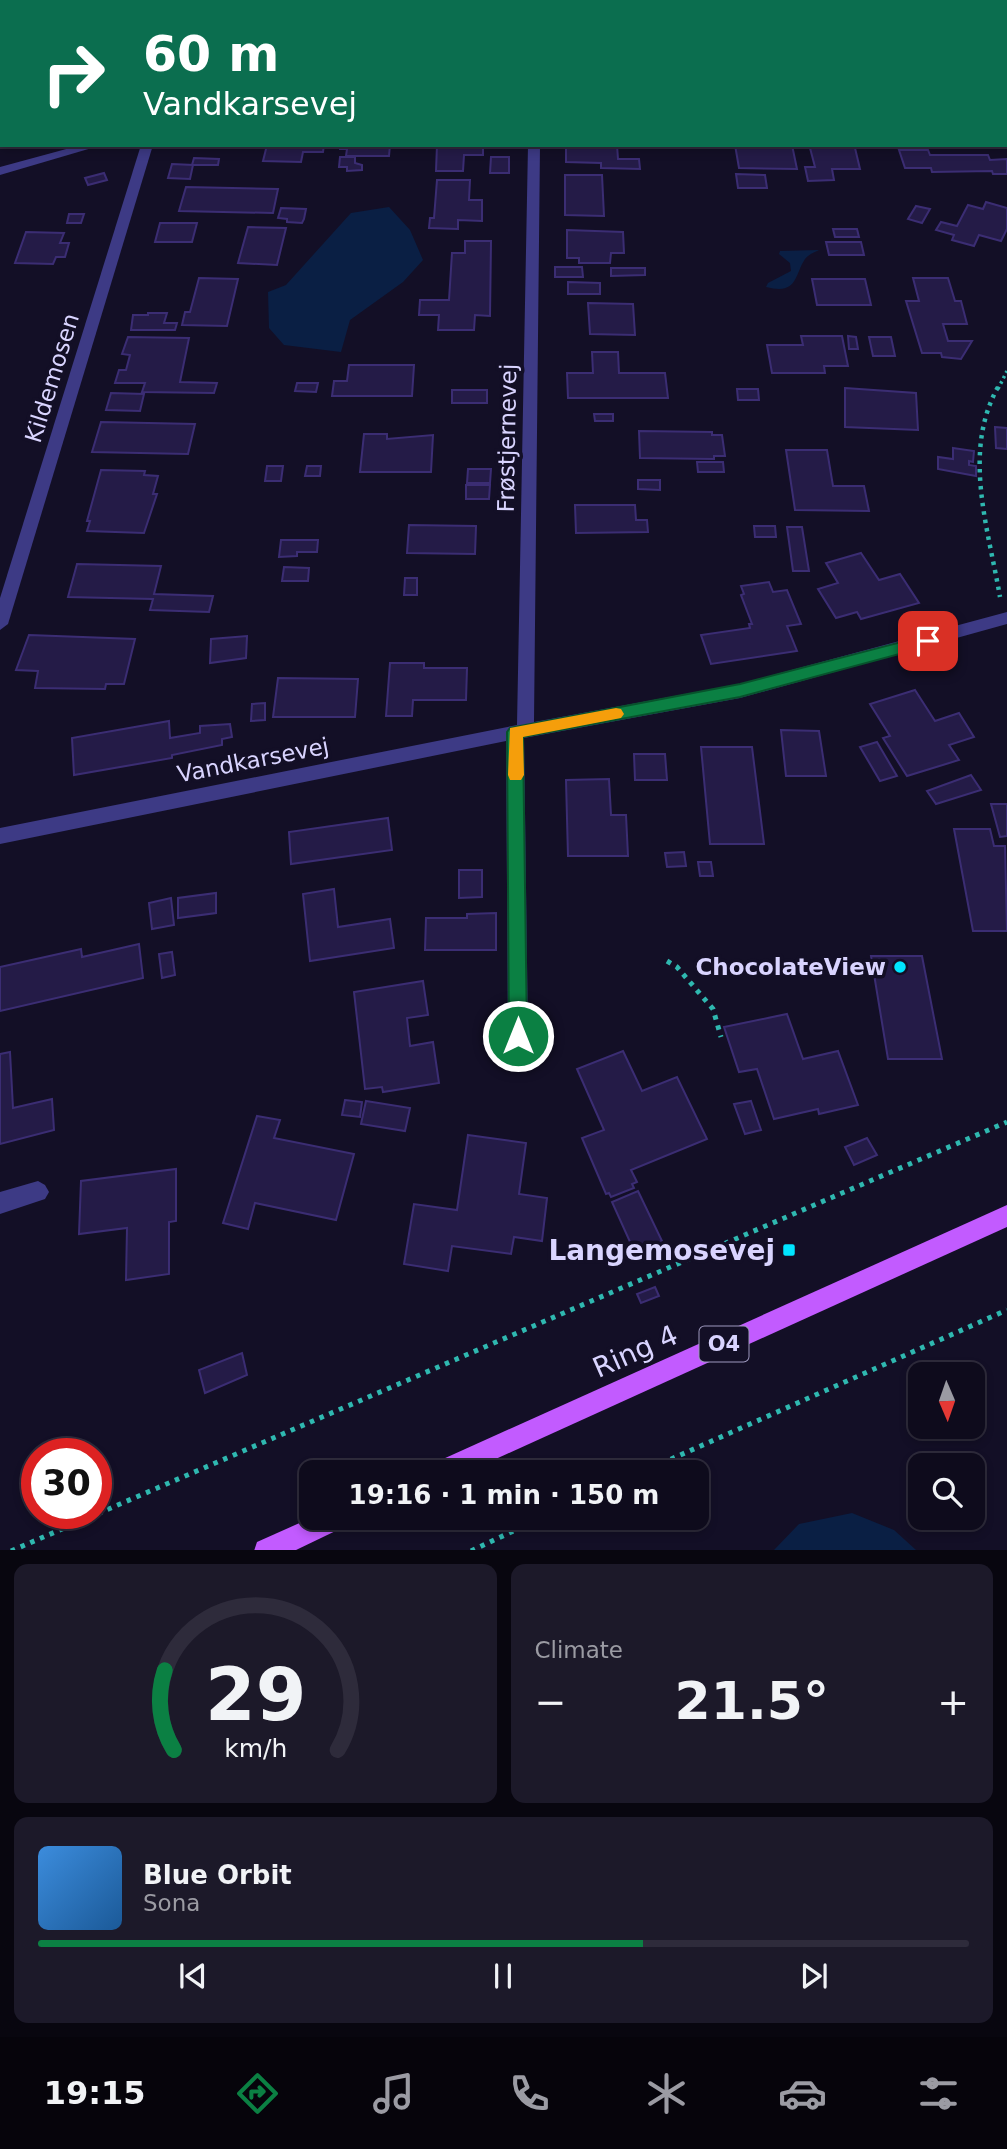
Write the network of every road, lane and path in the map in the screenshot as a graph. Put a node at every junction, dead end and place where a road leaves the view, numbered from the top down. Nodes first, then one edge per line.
1 (89, 147) edge
2 (146, 147) edge
3 (534, 147) edge
4 (0, 171) edge
5 (1007, 371) edge
6 (1005, 619) edge
7 (0, 624) edge
8 (520, 732) junction
9 (0, 836) edge
10 (667, 961) dead end
11 (518, 1036) dead end
12 (721, 1037) dead end
13 (1007, 1122) edge
14 (38, 1192) dead end
15 (0, 1203) edge
16 (1007, 1216) edge
17 (1007, 1310) edge
18 (467, 1460) edge
19 (669, 1460) edge
20 (311, 1530) edge
21 (515, 1530) edge
22 (11, 1550) edge
23 (266, 1550) edge
24 (471, 1550) edge

1 - 4 street
2 - 7 street, Kildemosen
3 - 8 street, Frøstjernevej
5 - 6 path
6 - 8 street, Vandkarsevej
8 - 9 street, Vandkarsevej
8 - 11 street
10 - 12 path
13 - 22 path
14 - 15 street
16 - 18 main road, Ring 4 / O4
17 - 19 path
20 - 23 main road
21 - 24 path

